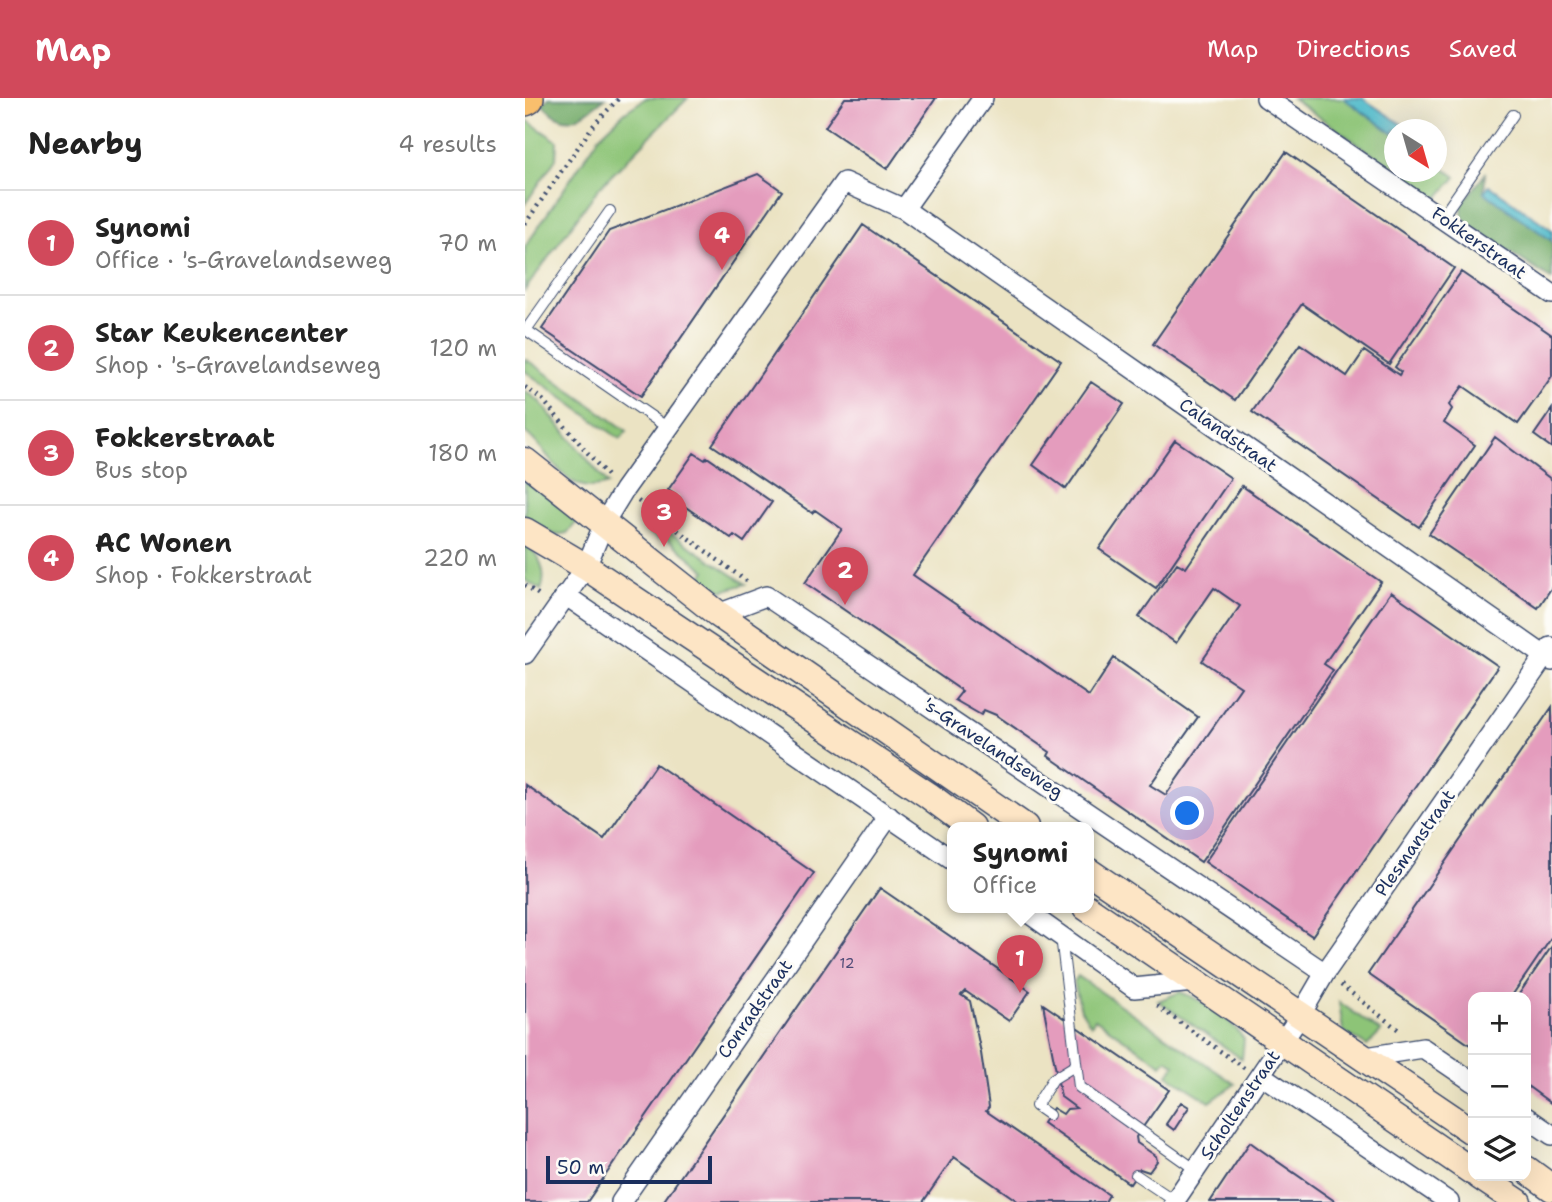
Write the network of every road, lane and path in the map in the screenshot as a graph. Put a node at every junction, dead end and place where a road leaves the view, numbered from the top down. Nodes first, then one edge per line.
1 (619, 98) edge
2 (983, 98) edge
3 (1266, 98) edge
4 (1513, 115) dead end
5 (904, 209) junction
6 (610, 211) dead end
7 (1442, 218) junction
8 (525, 224) edge
9 (1552, 294) edge
10 (525, 387) edge
11 (668, 428) junction
12 (525, 461) edge
13 (624, 490) junction
14 (605, 521) junction
15 (525, 531) edge
16 (586, 567) junction
17 (565, 595) junction
18 (766, 596) junction
19 (718, 614) junction
20 (525, 654) edge
21 (1550, 655) edge
22 (889, 816) junction
23 (964, 822) edge
24 (1018, 822) edge
25 (947, 857) edge
26 (1094, 875) edge
27 (1028, 913) edge
28 (1094, 913) edge
29 (1061, 936) junction
30 (1325, 973) junction
31 (1194, 982) junction
32 (1134, 988) junction
33 (1300, 1016) junction
34 (1282, 1043) junction
35 (1423, 1048) junction
36 (1366, 1057) junction
37 (1076, 1065) junction
38 (1261, 1074) junction
39 (1468, 1079) edge
40 (1049, 1115) dead end
41 (1527, 1118) edge
42 (1468, 1128) edge
43 (1552, 1135) edge
44 (1468, 1169) edge
45 (1196, 1170) junction
46 (1531, 1173) edge
47 (1136, 1175) dead end
48 (1486, 1181) edge
49 (1552, 1188) edge
50 (1174, 1201) edge
51 (621, 1202) edge
52 (1449, 1202) edge
53 (1518, 1202) edge

1 - 8 path
2 - 5 street
3 - 7 street, Fokkerstraat
4 - 7 lane
5 - 11 street
5 - 21 street, Calandstraat
6 - 11 lane
7 - 9 street, Fokkerstraat
10 - 13 path
11 - 13 street
12 - 14 main road
13 - 14 street
13 - 18 path
14 - 16 street
14 - 19 main road
15 - 16 main road
16 - 17 street
16 - 23 main road
17 - 20 street
17 - 22 street
18 - 19 street
18 - 30 street, 's-Gravelandseweg
19 - 24 main road
21 - 30 street, Plesmanstraat
22 - 25 street
22 - 51 street, Conradstraat
26 - 33 main road
27 - 29 street
28 - 31 main road
29 - 32 street
29 - 37 lane
30 - 33 street, Plesmanstraat
30 - 35 path
31 - 32 street
31 - 34 main road
32 - 38 path
33 - 34 street, Plesmanstraat
33 - 36 main road
34 - 38 street, Scholtenstraat
34 - 44 main road
35 - 36 street
35 - 39 street
36 - 42 main road
37 - 40 lane
37 - 45 lane
38 - 45 street, Scholtenstraat
38 - 52 street
41 - 43 street
45 - 50 street, Scholtenstraat
46 - 49 main road
47 - 50 lane
48 - 53 main road

